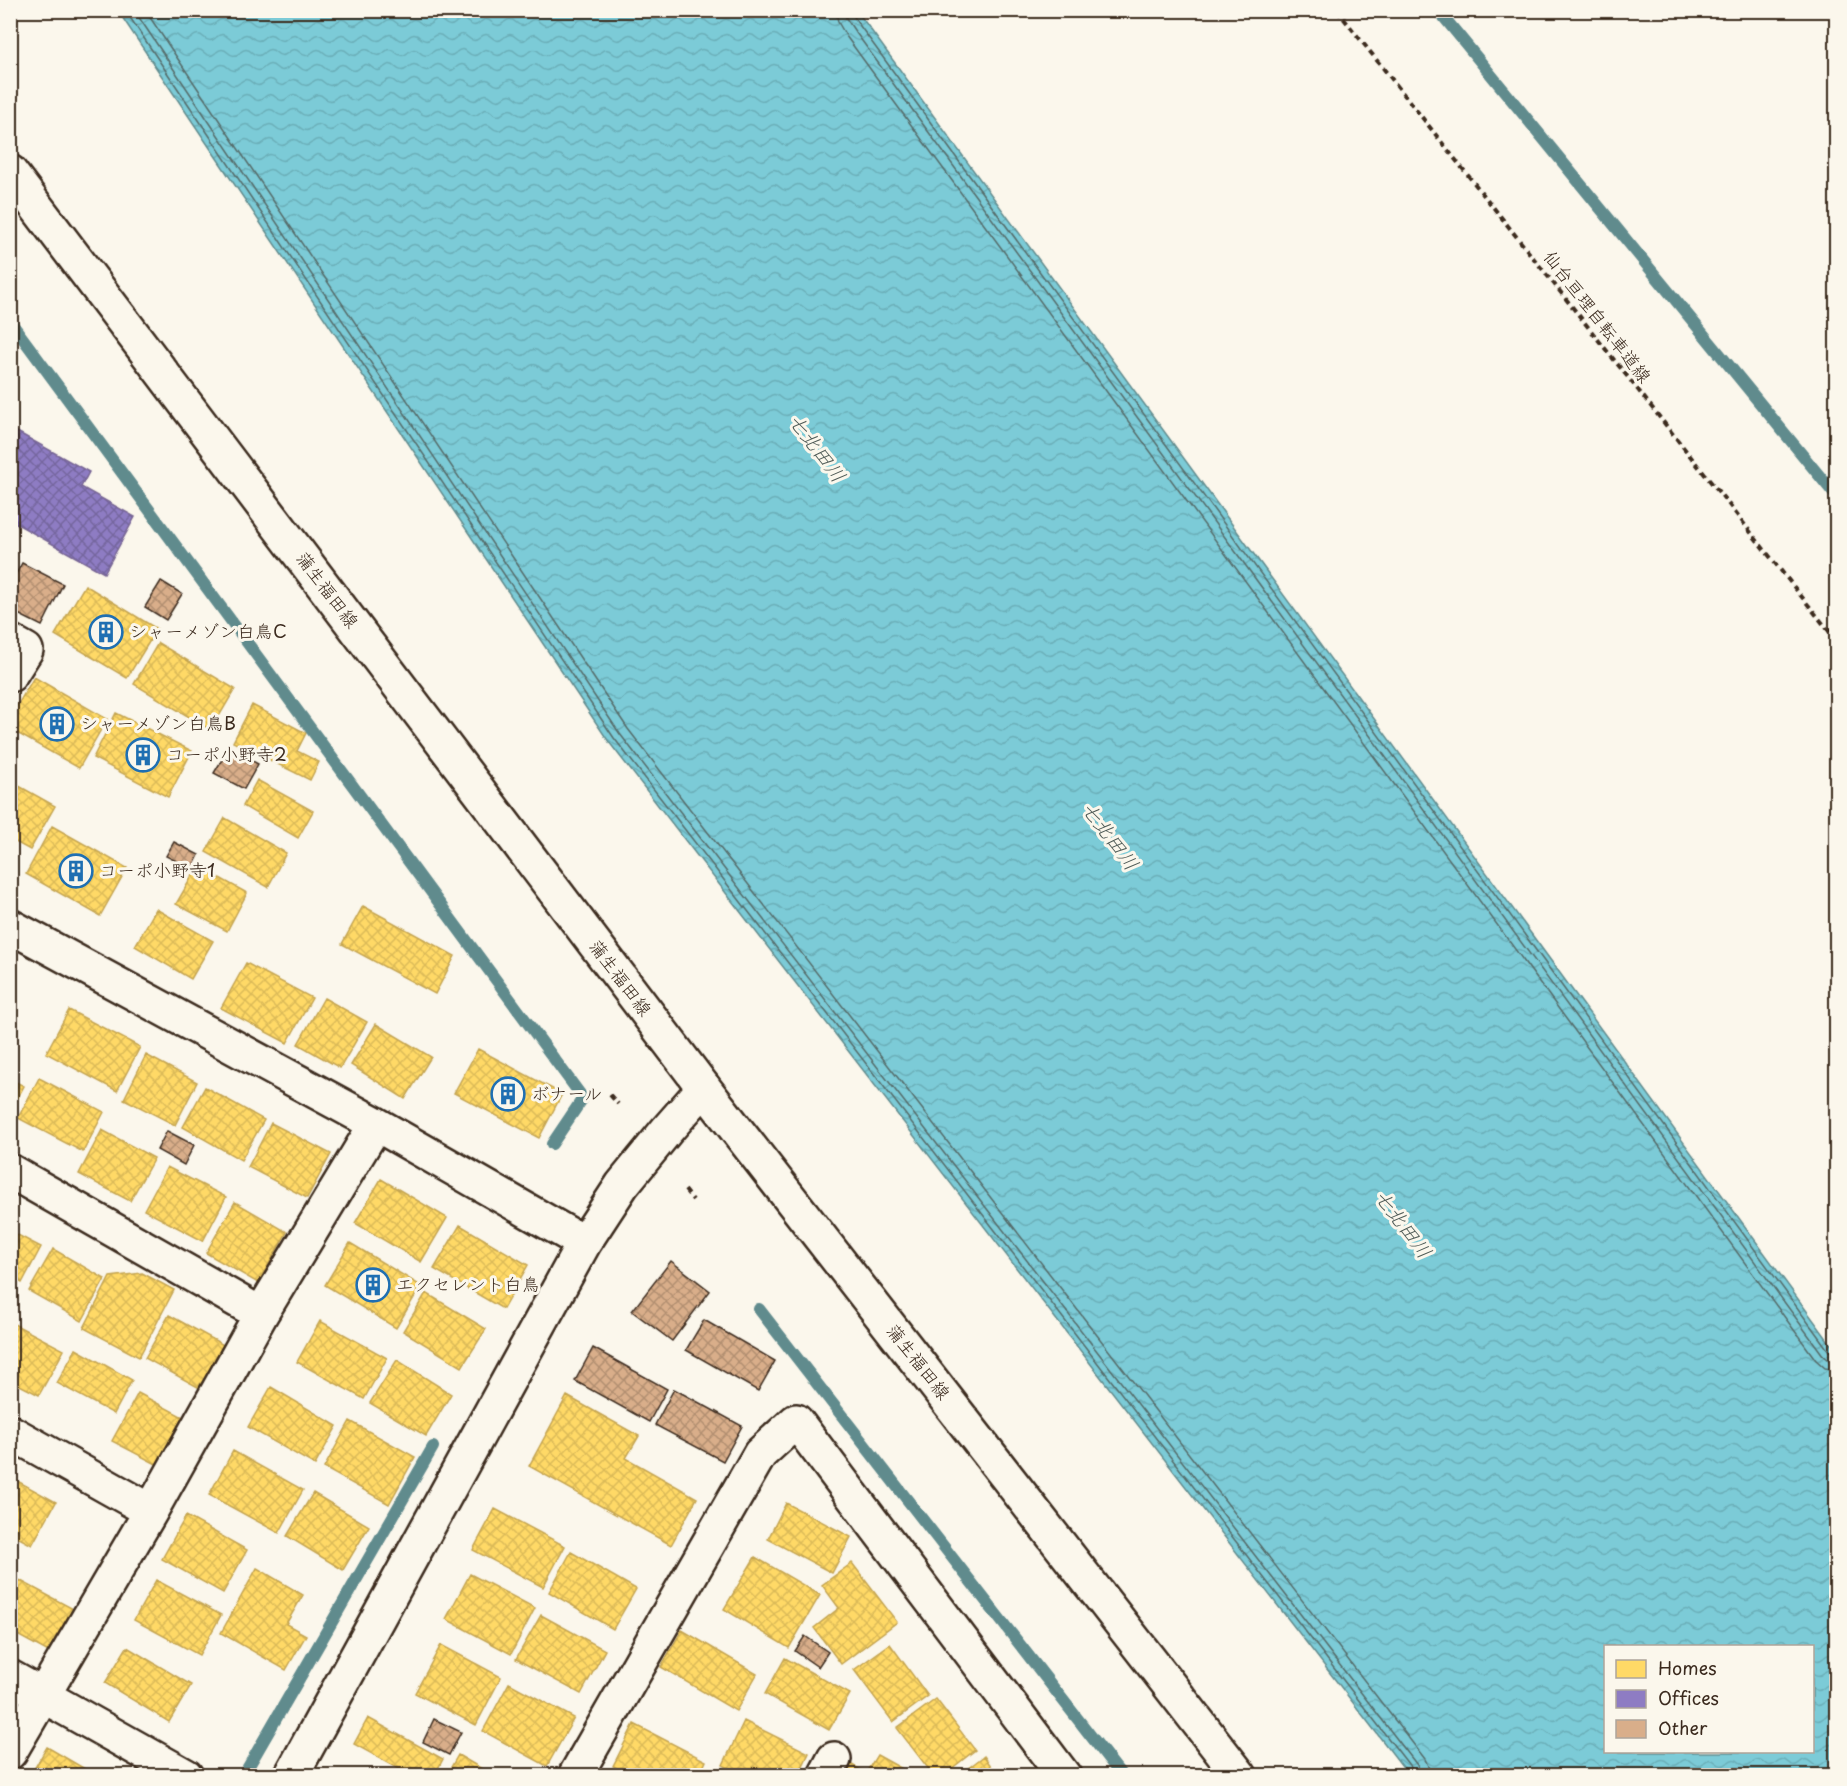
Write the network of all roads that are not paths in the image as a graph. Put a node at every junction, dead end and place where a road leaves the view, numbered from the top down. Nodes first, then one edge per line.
1 (10, 172) edge
2 (10, 641) edge
3 (10, 675) edge
4 (10, 926) edge
5 (704, 1088) junction
6 (376, 1124) junction
7 (10, 1171) edge
8 (584, 1243) junction
9 (261, 1314) junction
10 (10, 1432) edge
11 (151, 1511) junction
12 (10, 1677) edge
13 (42, 1695) junction
14 (10, 1752) edge
15 (186, 1776) edge
16 (291, 1776) edge
17 (575, 1776) edge
18 (1064, 1776) edge
19 (1240, 1776) edge

1 - 5 street, 蒲生福田線
2 - 3 street
4 - 6 street
5 - 8 street
5 - 19 street, 蒲生福田線
6 - 8 street
6 - 9 street
7 - 9 street
8 - 16 street
9 - 11 street
10 - 11 street
11 - 13 street
12 - 13 street
13 - 14 street
13 - 15 street
17 - 18 street

